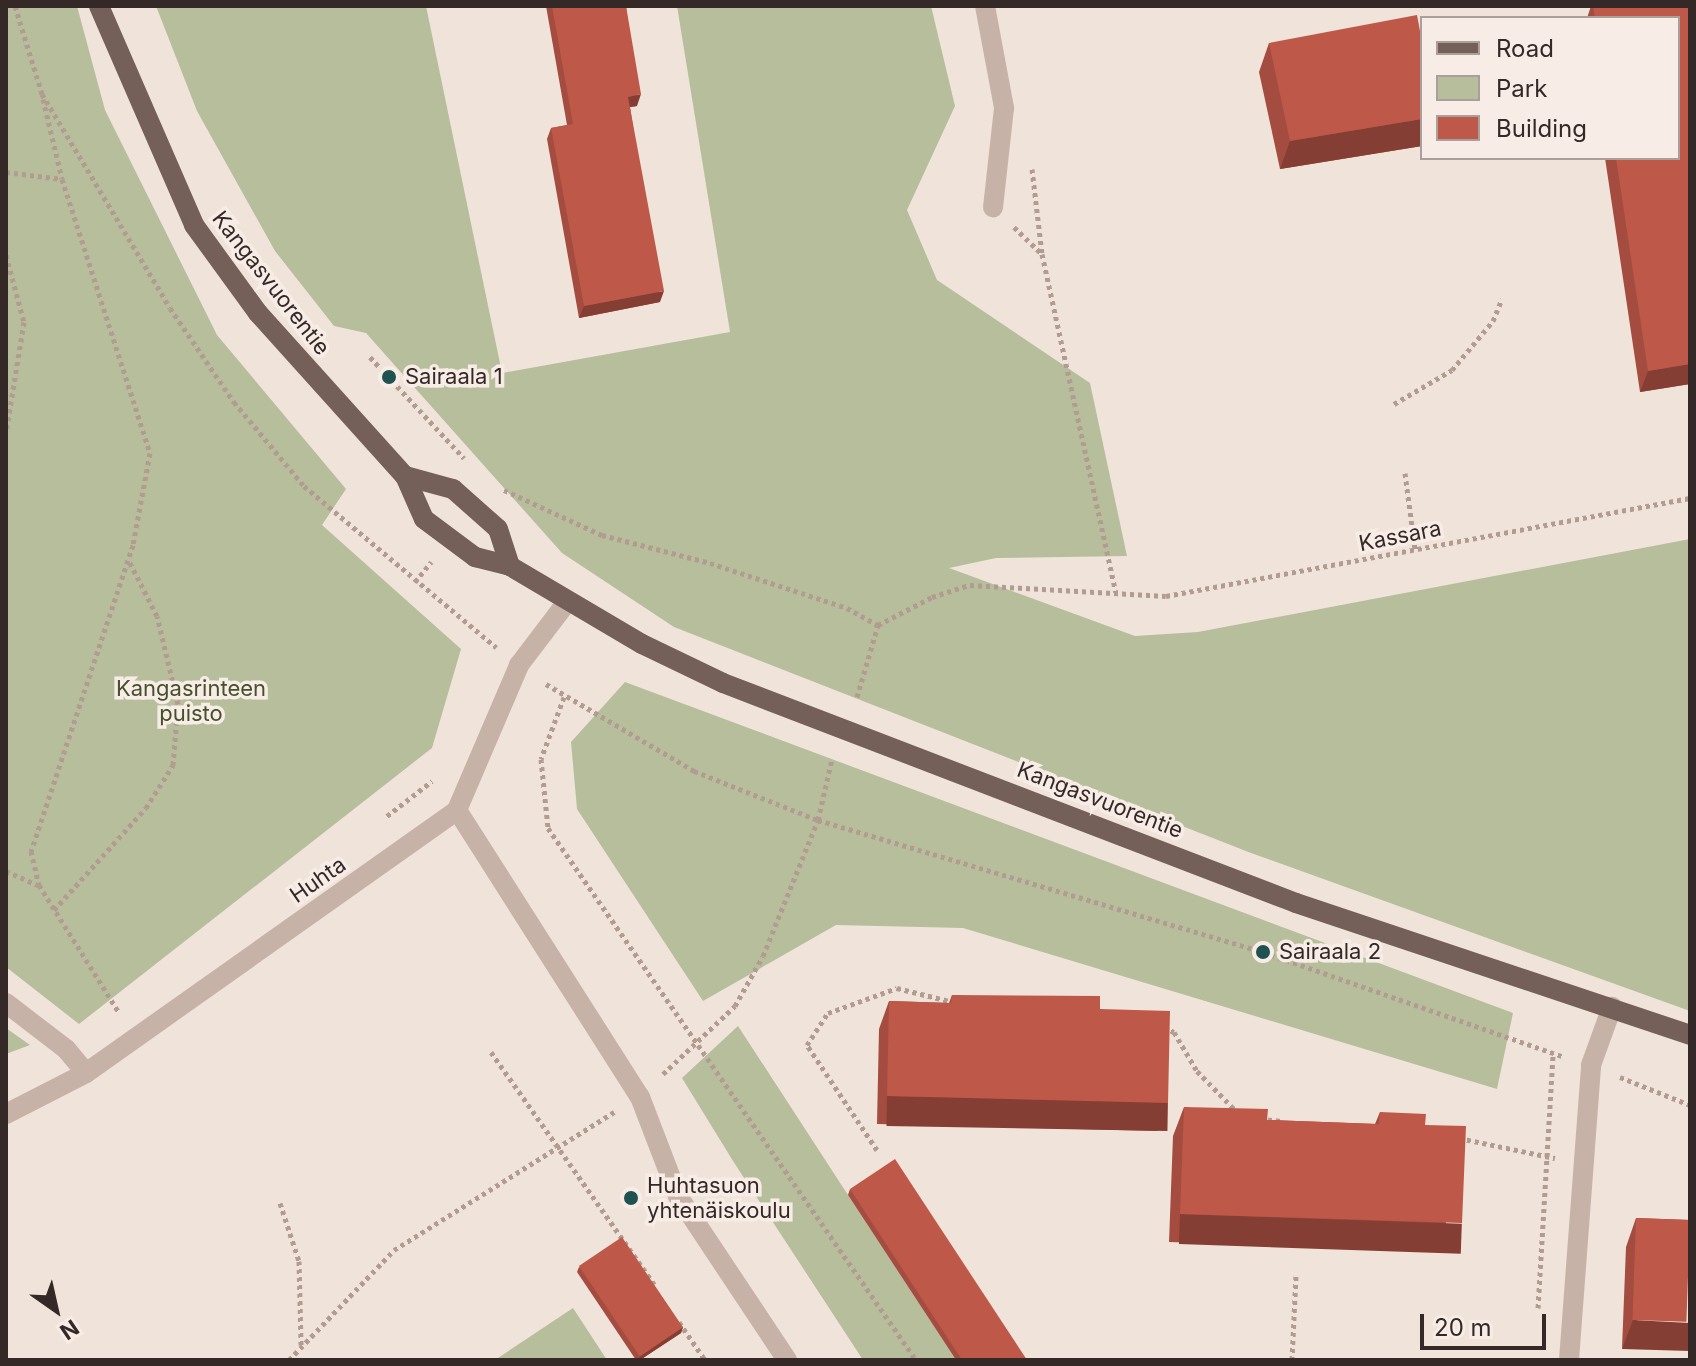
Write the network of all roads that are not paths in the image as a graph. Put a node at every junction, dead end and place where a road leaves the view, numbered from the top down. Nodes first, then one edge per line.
1 (99, 6) edge
2 (985, 6) edge
3 (993, 207) road end
4 (405, 476) junction
5 (510, 566) junction
6 (567, 602) junction
7 (457, 810) junction
8 (6, 1003) edge
9 (1612, 1007) junction
10 (1690, 1035) edge
11 (86, 1073) junction
12 (6, 1114) edge
13 (787, 1360) edge
14 (1569, 1360) edge

1 - 4 main road, Kangasvuorentie
2 - 3 street
4 - 5 main road, Kangasvuorentie
4 - 5 main road
5 - 6 main road, Kangasvuorentie
6 - 7 street
6 - 9 main road, Kangasvuorentie
7 - 11 street, Huhta
7 - 13 street
8 - 11 street
9 - 10 main road, Kangasvuorentie
9 - 14 street
11 - 12 street, Huhta

